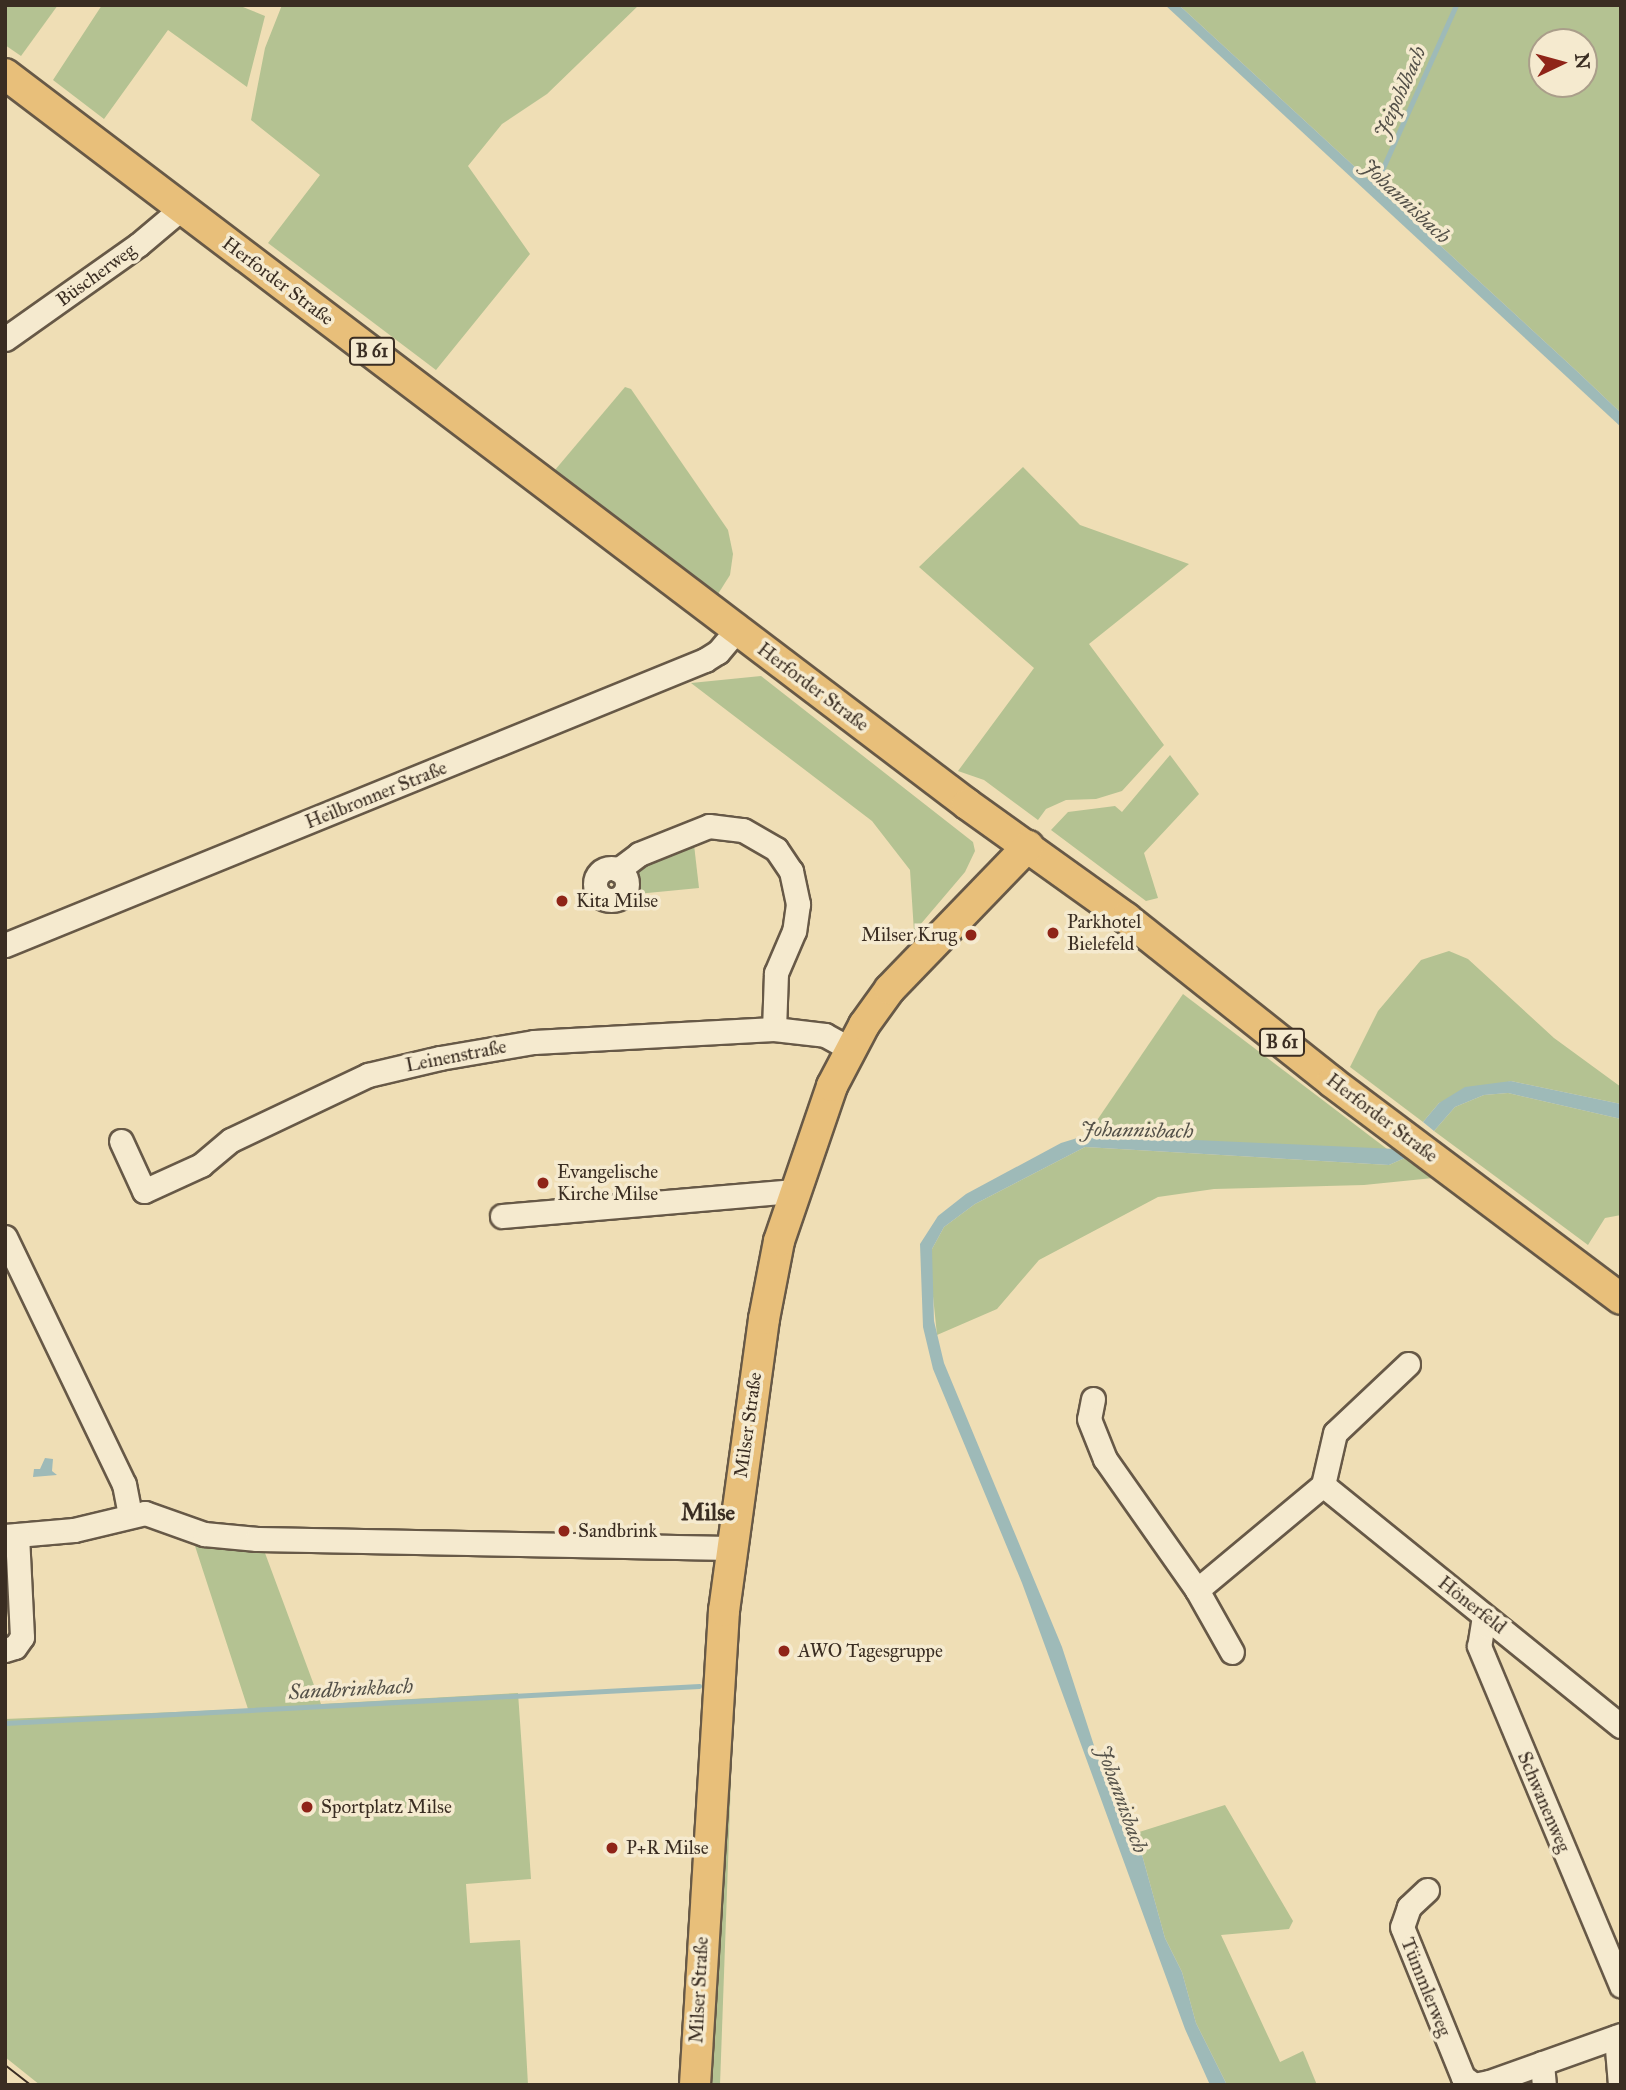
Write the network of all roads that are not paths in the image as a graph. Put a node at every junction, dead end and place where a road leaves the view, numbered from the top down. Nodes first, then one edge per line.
1 (5, 74) edge
2 (182, 208) junction
3 (5, 339) edge
4 (737, 629) junction
5 (1028, 846) junction
6 (618, 870) dead end
7 (5, 945) edge
8 (775, 1029) junction
9 (850, 1049) junction
10 (121, 1141) dead end
11 (795, 1191) junction
12 (502, 1216) dead end
13 (5, 1237) edge
14 (1621, 1299) edge
15 (1408, 1364) dead end
16 (1093, 1399) dead end
17 (1323, 1485) junction
18 (130, 1514) junction
19 (11, 1535) edge
20 (731, 1548) junction
21 (1197, 1590) junction
22 (1484, 1616) junction
23 (5, 1650) edge
24 (1232, 1652) dead end
25 (1621, 1726) edge
26 (1427, 1891) dead end
27 (1621, 1986) edge
28 (1618, 2036) edge
29 (1543, 2074) edge
30 (695, 2085) edge
31 (1474, 2085) edge
32 (1620, 2085) edge

1 - 2 main road, Herforder Straße / B 61
2 - 3 street, Büscherweg
2 - 4 main road, Herforder Straße / B 61
4 - 5 main road, Herforder Straße / B 61
4 - 7 street, Heilbronner Straße
5 - 9 main road, Milser Straße
5 - 14 main road, Herforder Straße / B 61
6 - 8 street
8 - 9 street, Leinenstraße
8 - 10 street, Leinenstraße
9 - 11 main road, Milser Straße
11 - 12 street
11 - 20 main road, Milser Straße
13 - 18 street
15 - 17 street
16 - 21 street
17 - 21 street
17 - 22 street, Hönerfeld
18 - 19 street
18 - 20 street
19 - 23 street
20 - 30 main road, Milser Straße
21 - 24 street
22 - 25 street, Hönerfeld
22 - 27 street, Schwanenweg
26 - 31 street, Tümmlerweg
28 - 29 street, Tümmlerweg
28 - 32 street, Tümmlerweg
29 - 31 street, Tümmlerweg

